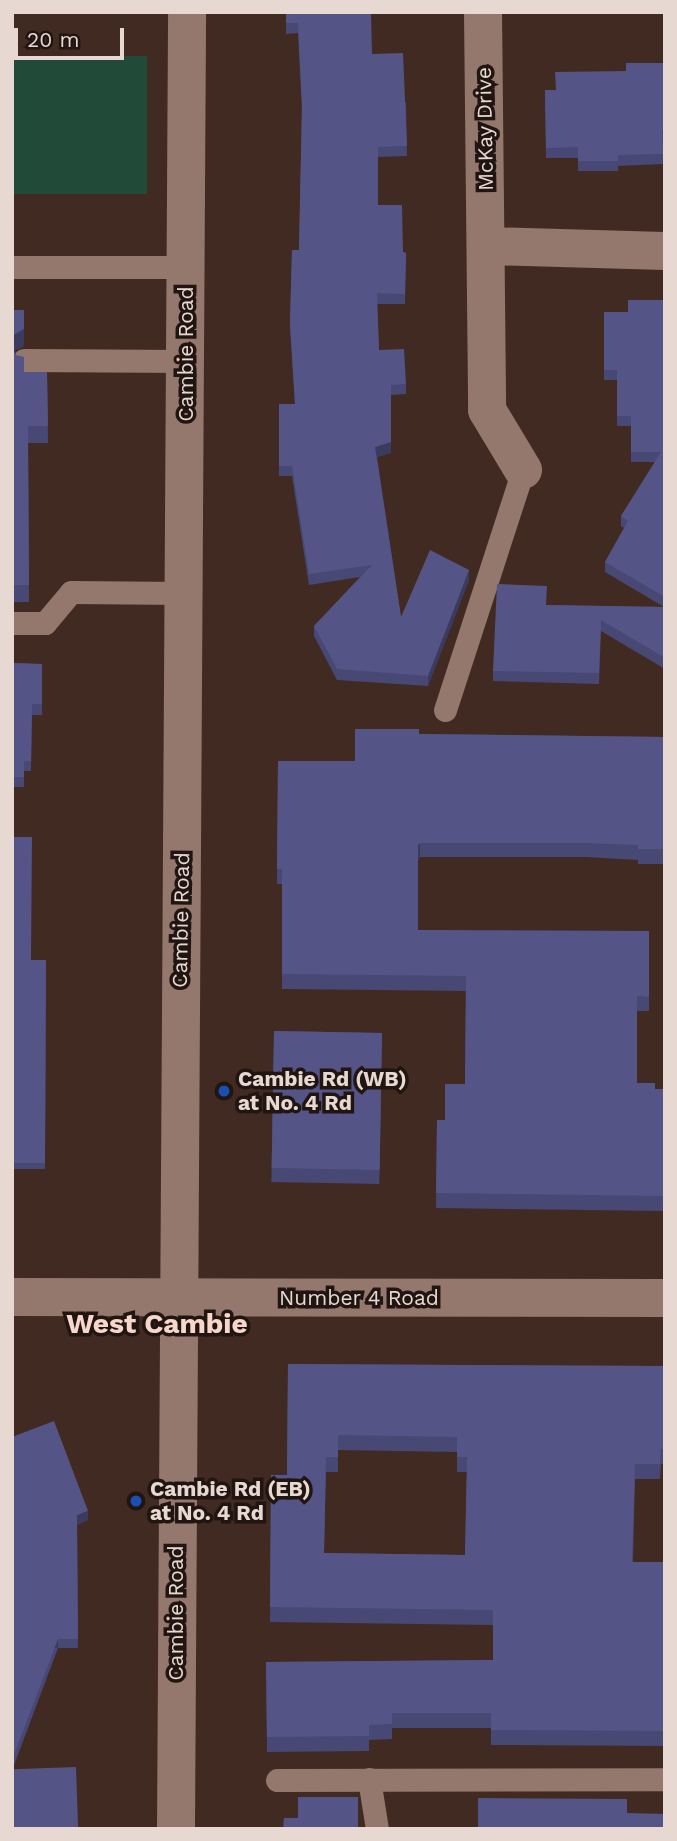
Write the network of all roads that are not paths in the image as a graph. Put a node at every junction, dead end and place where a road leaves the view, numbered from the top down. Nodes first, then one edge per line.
1 (187, 12) edge
2 (483, 12) edge
3 (487, 246) junction
4 (665, 251) edge
5 (12, 267) edge
6 (186, 267) junction
7 (24, 360) edge
8 (186, 361) junction
9 (523, 470) joint
10 (184, 593) junction
11 (12, 622) edge
12 (445, 710) dead end
13 (12, 1297) edge
14 (177, 1298) junction
15 (665, 1298) edge
16 (369, 1779) junction
17 (665, 1779) edge
18 (277, 1780) dead end
19 (176, 1829) edge
20 (377, 1829) edge

1 - 6 main road, Cambie Road
2 - 3 main road, McKay Drive
3 - 4 main road
3 - 9 main road, McKay Drive
5 - 6 lane
6 - 8 main road, Cambie Road
7 - 8 lane
8 - 10 main road, Cambie Road
9 - 12 lane
10 - 11 lane
10 - 14 main road, Cambie Road
13 - 14 main road, Number 4 Road
14 - 15 main road, Number 4 Road
14 - 19 main road, Cambie Road
16 - 17 lane
16 - 18 lane
16 - 20 lane

